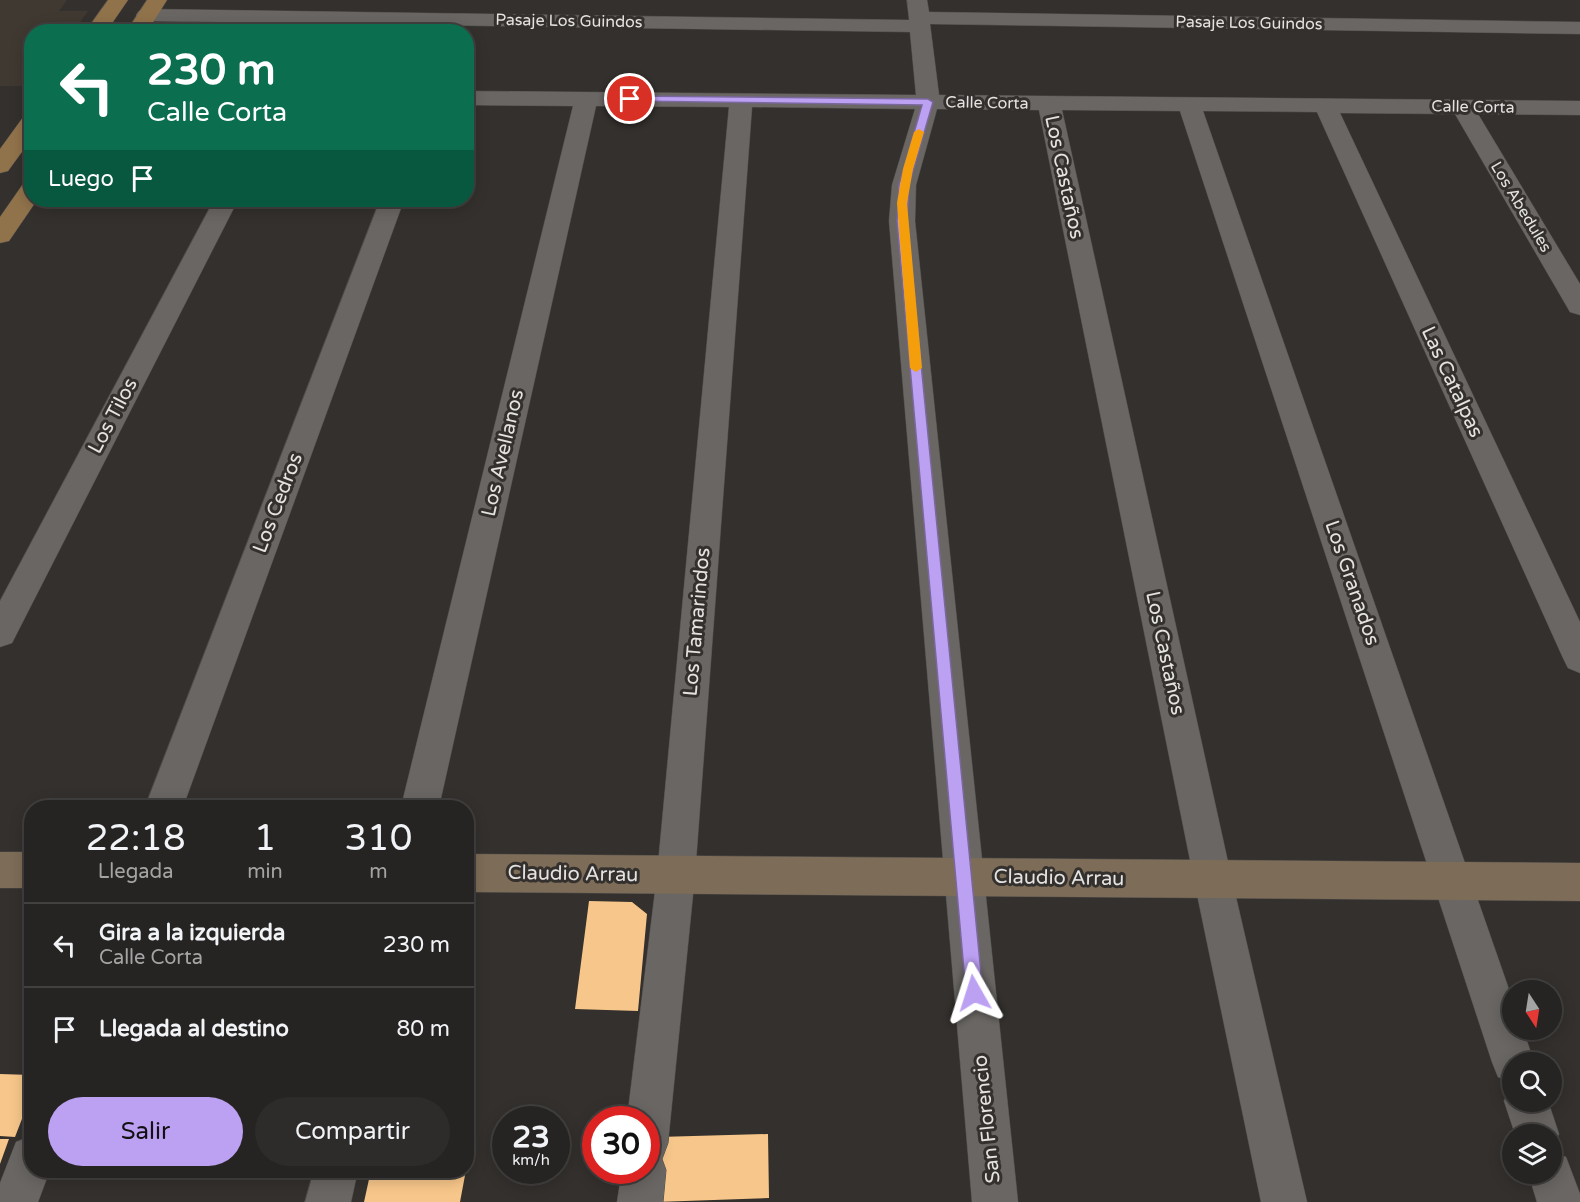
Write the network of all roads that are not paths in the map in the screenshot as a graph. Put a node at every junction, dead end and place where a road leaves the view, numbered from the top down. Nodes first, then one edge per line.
1 (118, 0) edge
2 (146, 15) edge
3 (918, 15) edge
4 (101, 24) edge
5 (1580, 28) edge
6 (474, 98) edge
7 (586, 99) junction
8 (741, 100) junction
9 (928, 102) junction
10 (1049, 103) junction
11 (1189, 105) junction
12 (1324, 106) junction
13 (1462, 107) junction
14 (1580, 108) edge
15 (24, 132) edge
16 (0, 166) edge
17 (24, 200) edge
18 (222, 207) edge
19 (389, 207) edge
20 (0, 235) edge
21 (1580, 306) edge
22 (0, 633) edge
23 (1580, 658) edge
24 (167, 800) edge
25 (422, 800) edge
26 (0, 870) edge
27 (24, 870) edge
28 (474, 873) edge
29 (676, 875) junction
30 (963, 878) junction
31 (1213, 880) junction
32 (1453, 881) junction
33 (1580, 882) edge
34 (1510, 1052) edge
35 (650, 1106) edge
36 (24, 1178) edge
37 (334, 1178) edge
38 (642, 1184) edge
39 (1554, 1184) edge
40 (15, 1202) edge
41 (328, 1202) edge
42 (640, 1202) edge
43 (994, 1202) edge
44 (1284, 1202) edge
45 (1560, 1202) edge

1 - 4 main road
2 - 3 street, Pasaje Los Guindos
3 - 5 street, Pasaje Los Guindos
3 - 9 street, San Florencio
6 - 7 street, Calle Corta
7 - 8 street, Calle Corta
7 - 25 street, Los Avellanos
8 - 9 street, Calle Corta
8 - 29 street, Los Tamarindos
9 - 10 street, Calle Corta
9 - 30 street, San Florencio
10 - 11 street, Calle Corta
10 - 31 street, Los Castaños
11 - 12 street, Calle Corta
11 - 32 street, Los Granados
12 - 13 street, Calle Corta
12 - 23 street, Las Catalpas
13 - 14 street, Calle Corta
13 - 21 street, Los Abedules
15 - 16 main road
17 - 20 main road
18 - 22 street, Los Tilos
19 - 24 street, Los Cedros
26 - 27 street
28 - 29 street, Claudio Arrau
29 - 30 street, Claudio Arrau
29 - 35 street, Los Tamarindos
30 - 31 street, Claudio Arrau
30 - 43 street, San Florencio
31 - 32 street, Claudio Arrau
31 - 44 street, Los Castaños
32 - 33 street, Claudio Arrau
32 - 34 street, Los Granados
36 - 40 street
37 - 41 street
38 - 42 street
39 - 45 street

